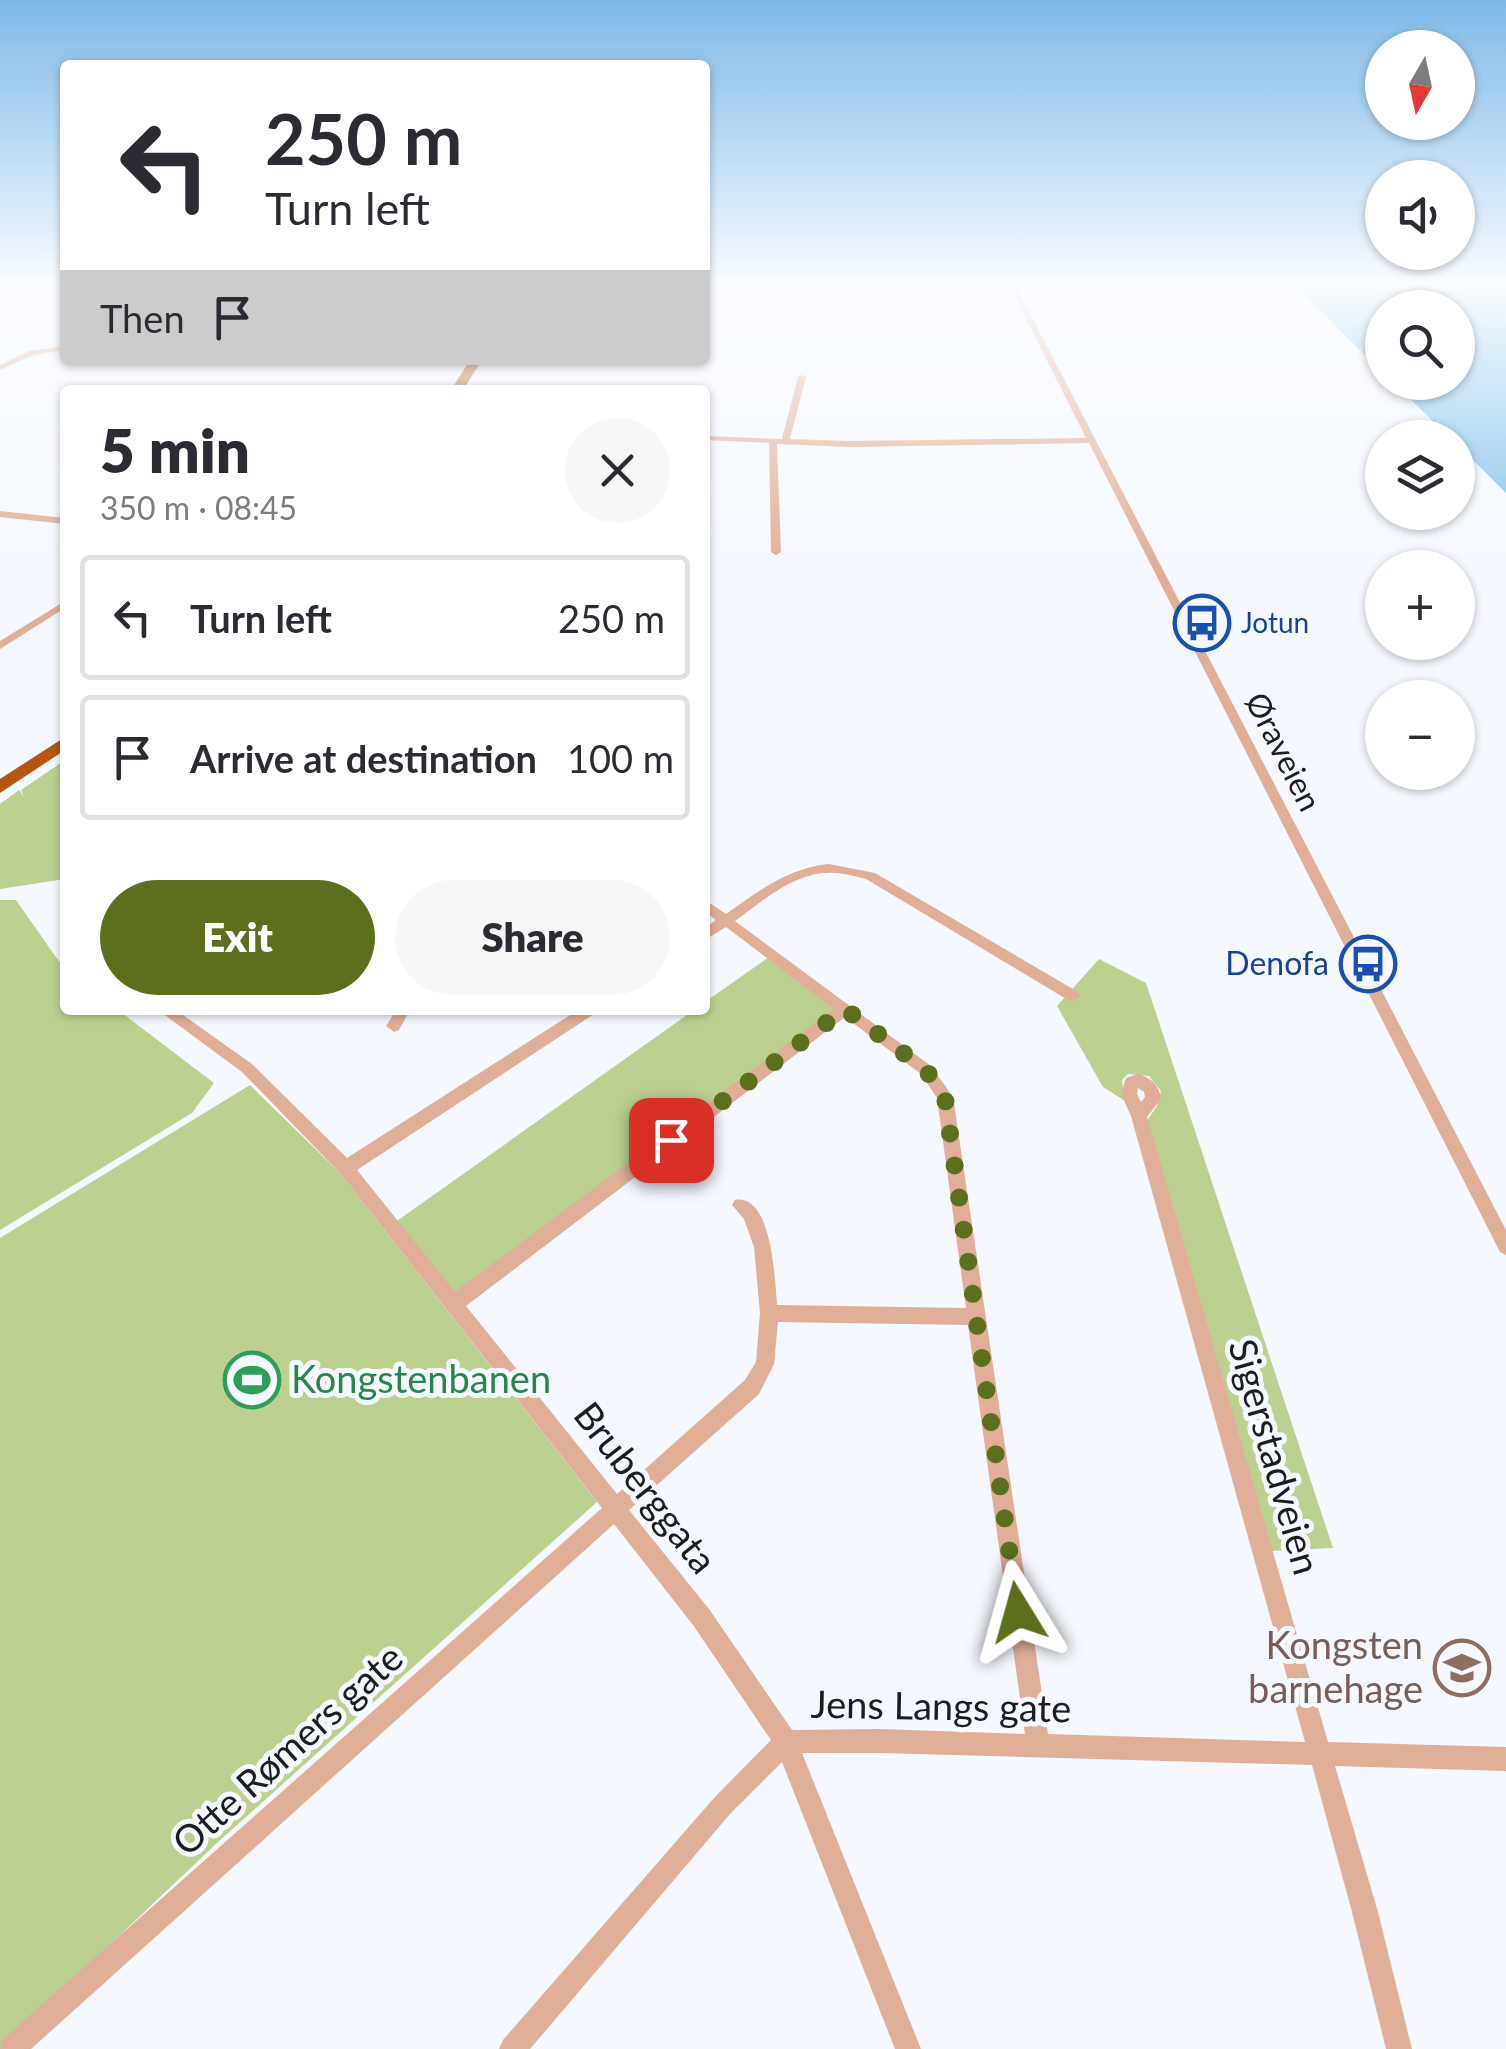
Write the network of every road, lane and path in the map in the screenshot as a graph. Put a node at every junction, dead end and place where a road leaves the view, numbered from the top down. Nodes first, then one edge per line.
1 (802, 379) edge
2 (1059, 379) edge
3 (710, 438) edge
4 (1090, 440) junction
5 (773, 442) junction
6 (786, 442) junction
7 (0, 514) edge
8 (60, 521) edge
9 (776, 552) dead end
10 (60, 607) edge
11 (0, 646) edge
12 (60, 745) edge
13 (0, 787) edge
14 (710, 908) edge
15 (728, 920) junction
16 (710, 932) edge
17 (1073, 996) dead end
18 (845, 1009) junction
19 (172, 1015) edge
20 (400, 1015) edge
21 (581, 1015) edge
22 (394, 1026) dead end
23 (1140, 1116) dead end
24 (346, 1168) junction
25 (741, 1205) dead end
26 (1506, 1246) edge
27 (454, 1304) junction
28 (769, 1312) junction
29 (976, 1317) junction
30 (616, 1506) junction
31 (786, 1742) junction
32 (1038, 1746) junction
33 (1317, 1753) junction
34 (1506, 1760) edge
35 (10, 2049) edge
36 (512, 2049) edge
37 (908, 2049) edge
38 (1400, 2049) edge

1 - 6 street
2 - 4 street, Øraveien
3 - 5 street
4 - 6 street
4 - 26 street, Øraveien
5 - 6 street
5 - 9 street
7 - 8 street
10 - 11 street
12 - 13 highway
14 - 15 street
15 - 16 street
15 - 17 street
15 - 18 street
18 - 27 street
18 - 29 street
19 - 24 street, Bruberggata
20 - 22 street
21 - 24 street
23 - 33 street, Sigerstadveien
24 - 27 street, Bruberggata
25 - 28 street, Otte Rømers gate
27 - 30 street, Bruberggata
28 - 29 street
28 - 30 street, Otte Rømers gate
29 - 32 street
30 - 31 street, Bruberggata
30 - 35 street, Otte Rømers gate
31 - 32 street, Jens Langs gate
31 - 36 street, Jens Langs gate
31 - 37 street, Bruberggata
32 - 33 street, Jens Langs gate
33 - 34 street, Jens Langs gate
33 - 38 street, Sigerstadveien

